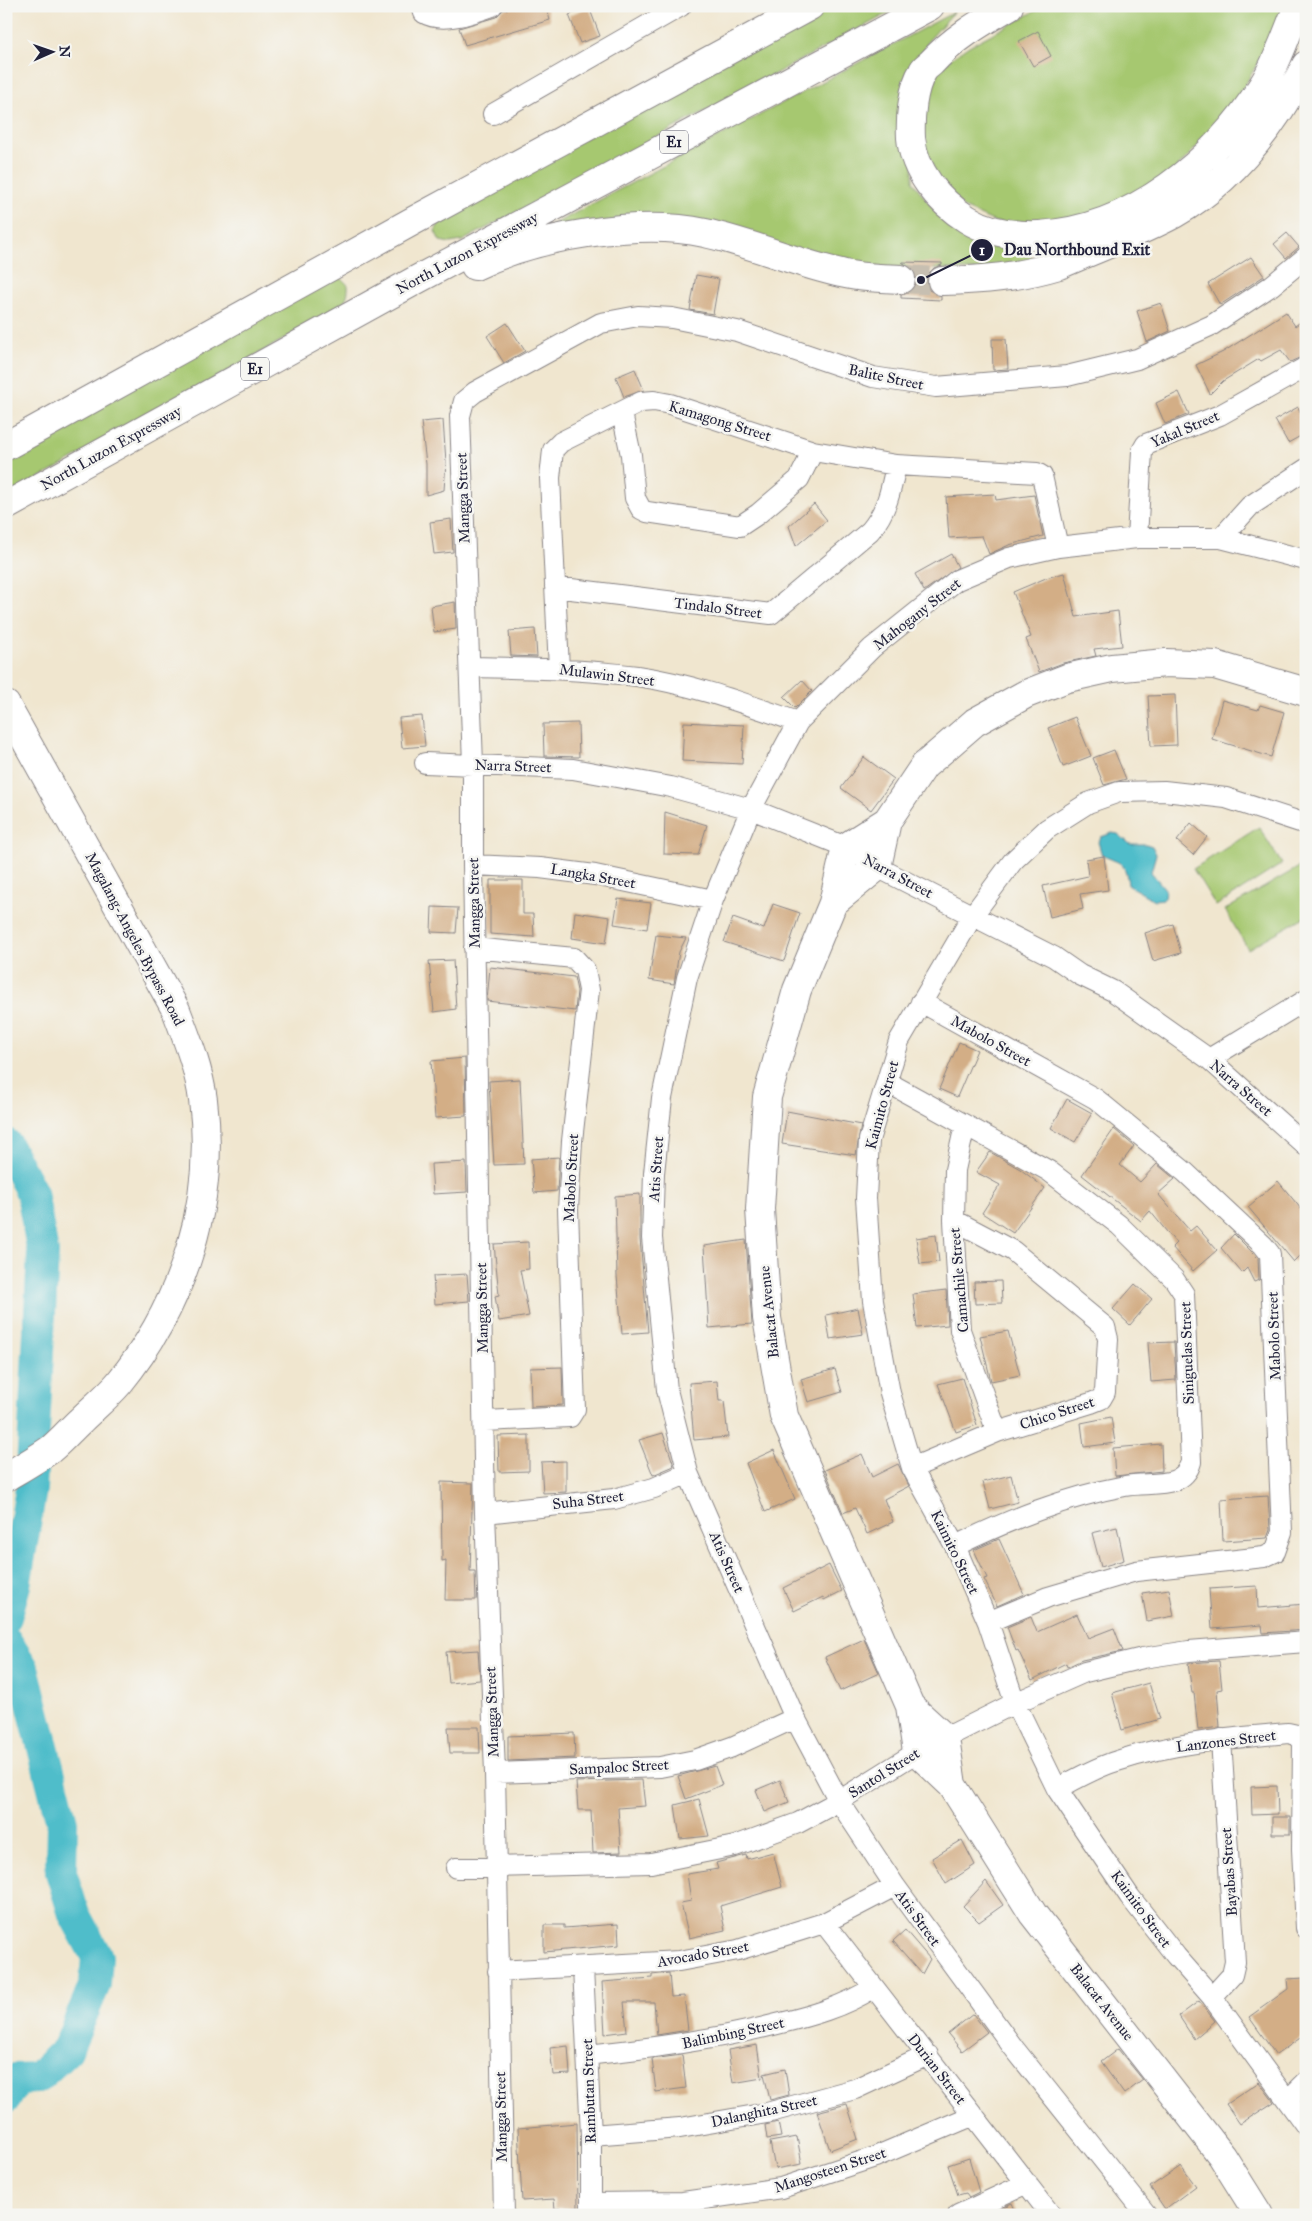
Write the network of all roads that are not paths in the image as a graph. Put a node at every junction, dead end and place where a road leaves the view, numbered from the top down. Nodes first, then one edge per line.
1 (422, 6) edge
2 (492, 6) edge
3 (681, 6) edge
4 (810, 6) edge
5 (930, 6) edge
6 (1009, 6) edge
7 (1298, 6) edge
8 (1302, 6) edge
9 (1303, 86) edge
10 (493, 114) dead end
11 (1306, 257) edge
12 (418, 279) junction
13 (901, 279) tunnel mouth
14 (942, 281) tunnel mouth
15 (1306, 367) edge
16 (464, 401) joint
17 (622, 413) junction
18 (6, 446) edge
19 (813, 451) junction
20 (896, 465) junction
21 (1306, 469) edge
22 (6, 506) edge
23 (1137, 538) junction
24 (1221, 538) junction
25 (1058, 547) junction
26 (1306, 560) edge
27 (555, 587) junction
28 (470, 668) junction
29 (559, 669) junction
30 (1306, 692) edge
31 (6, 705) edge
32 (798, 722) junction
33 (426, 763) dead end
34 (473, 764) junction
35 (752, 809) junction
36 (887, 820) junction
37 (1306, 824) edge
38 (846, 847) junction
39 (473, 865) junction
40 (877, 867) junction
41 (712, 900) junction
42 (833, 903) junction
43 (973, 915) junction
44 (474, 948) junction
45 (1306, 1000) edge
46 (921, 1002) junction
47 (1209, 1058) junction
48 (887, 1082) junction
49 (965, 1125) junction
50 (1301, 1134) edge
51 (954, 1220) junction
52 (485, 1422) junction
53 (996, 1432) junction
54 (912, 1468) junction
55 (688, 1473) junction
56 (6, 1477) edge
57 (485, 1513) junction
58 (955, 1546) junction
59 (988, 1622) junction
60 (1306, 1642) edge
61 (1015, 1703) junction
62 (910, 1706) junction
63 (795, 1718) junction
64 (945, 1738) junction
65 (1221, 1739) junction
66 (917, 1752) junction
67 (495, 1773) junction
68 (952, 1785) junction
69 (1057, 1789) junction
70 (839, 1801) junction
71 (456, 1868) dead end
72 (496, 1868) junction
73 (895, 1886) junction
74 (824, 1923) junction
75 (1306, 1928) edge
76 (583, 1968) junction
77 (498, 1971) junction
78 (873, 1988) junction
79 (1212, 1997) junction
80 (587, 2055) junction
81 (928, 2056) junction
82 (1306, 2082) edge
83 (1288, 2100) junction
84 (974, 2115) junction
85 (1306, 2126) edge
86 (591, 2134) junction
87 (1027, 2183) junction
88 (591, 2209) edge
89 (504, 2215) edge
90 (958, 2215) edge
91 (1051, 2215) edge
92 (1147, 2215) edge
93 (1258, 2215) edge

1 - 2 street
3 - 10 street
4 - 18 main road
5 - 12 main road, North Luzon Expressway / E1
6 - 7 main road
8 - 9 main road
9 - 14 main road
11 - 16 street, Balite Street
12 - 13 main road
12 - 22 main road, North Luzon Expressway / E1
15 - 23 street, Yakal Street
16 - 28 street, Mangga Street
17 - 19 street, Kamagong Street
17 - 19 street
17 - 27 street, Kamagong Street
19 - 20 street, Kamagong Street
20 - 25 street, Kamagong Street
20 - 27 street, Tindalo Street
21 - 24 street
23 - 24 street, Mahogany Street
23 - 25 street, Mahogany Street
24 - 26 street, Mahogany Street
25 - 32 street, Mahogany Street
27 - 29 street, Kamagong Street
28 - 29 street, Mulawin Street
28 - 34 street, Mangga Street
29 - 32 street, Mulawin Street
30 - 36 main road
31 - 56 main road, Magalang-Angeles Bypass Road
32 - 35 street, Mahogany Street
33 - 34 street, Narra Street
34 - 35 street, Narra Street
34 - 39 street, Mangga Street
35 - 38 street, Narra Street
35 - 41 street, Atis Street
36 - 38 main road
36 - 40 main road
37 - 43 street, Kaimito Street
38 - 40 street, Narra Street
38 - 42 main road, Balacat Avenue
39 - 41 street, Langka Street
39 - 44 street, Mangga Street
40 - 42 main road, Balacat Avenue
40 - 43 street, Narra Street
41 - 55 street, Atis Street
42 - 62 main road, Balacat Avenue
43 - 46 street, Kaimito Street
43 - 47 street, Narra Street
44 - 52 street, Mangga Street
44 - 52 street, Mabolo Street
45 - 47 street
46 - 48 street, Kaimito Street
46 - 59 street, Mabolo Street
47 - 50 street, Narra Street
48 - 49 street, Siniguelas Street
48 - 54 street, Kaimito Street
49 - 51 street, Camachile Street
49 - 58 street, Siniguelas Street
51 - 53 street, Camachile Street
51 - 53 street, Chico Street
52 - 57 street, Mangga Street
53 - 54 street, Chico Street
54 - 58 street, Kaimito Street
55 - 57 street, Suha Street
55 - 63 street, Atis Street
57 - 67 street, Mangga Street
58 - 59 street, Kaimito Street
59 - 61 street, Kaimito Street
60 - 61 street, Santol Street
61 - 64 street, Santol Street
61 - 69 street, Kaimito Street
62 - 64 main road, Balacat Avenue
62 - 66 main road, Balacat Avenue
63 - 67 street, Sampaloc Street
63 - 70 street, Atis Street
64 - 66 street, Santol Street
64 - 68 main road, Balacat Avenue
65 - 69 street, Lanzones Street
65 - 75 street, Lanzones Street
65 - 79 street, Bayabas Street
66 - 68 main road, Balacat Avenue
66 - 70 street, Santol Street
67 - 72 street, Mangga Street
68 - 93 main road, Balacat Avenue
69 - 79 street, Kaimito Street
70 - 72 street, Santol Street
70 - 73 street, Atis Street
71 - 72 street, Santol Street
72 - 77 street, Mangga Street
73 - 74 street, Avocado Street
73 - 92 street, Atis Street
74 - 76 street, Avocado Street
74 - 78 street, Durian Street
76 - 77 street, Avocado Street
76 - 80 street, Rambutan Street
77 - 89 street, Mangga Street
78 - 80 street, Balimbing Street
78 - 81 street, Durian Street
79 - 83 street, Kaimito Street
80 - 86 street, Rambutan Street
81 - 84 street, Durian Street
81 - 86 street, Dalanghita Street
82 - 83 street
83 - 85 street, Kaimito Street
84 - 87 street, Durian Street
84 - 88 street, Mangosteen Street
86 - 88 street, Rambutan Street
87 - 90 street
87 - 91 street, Durian Street

